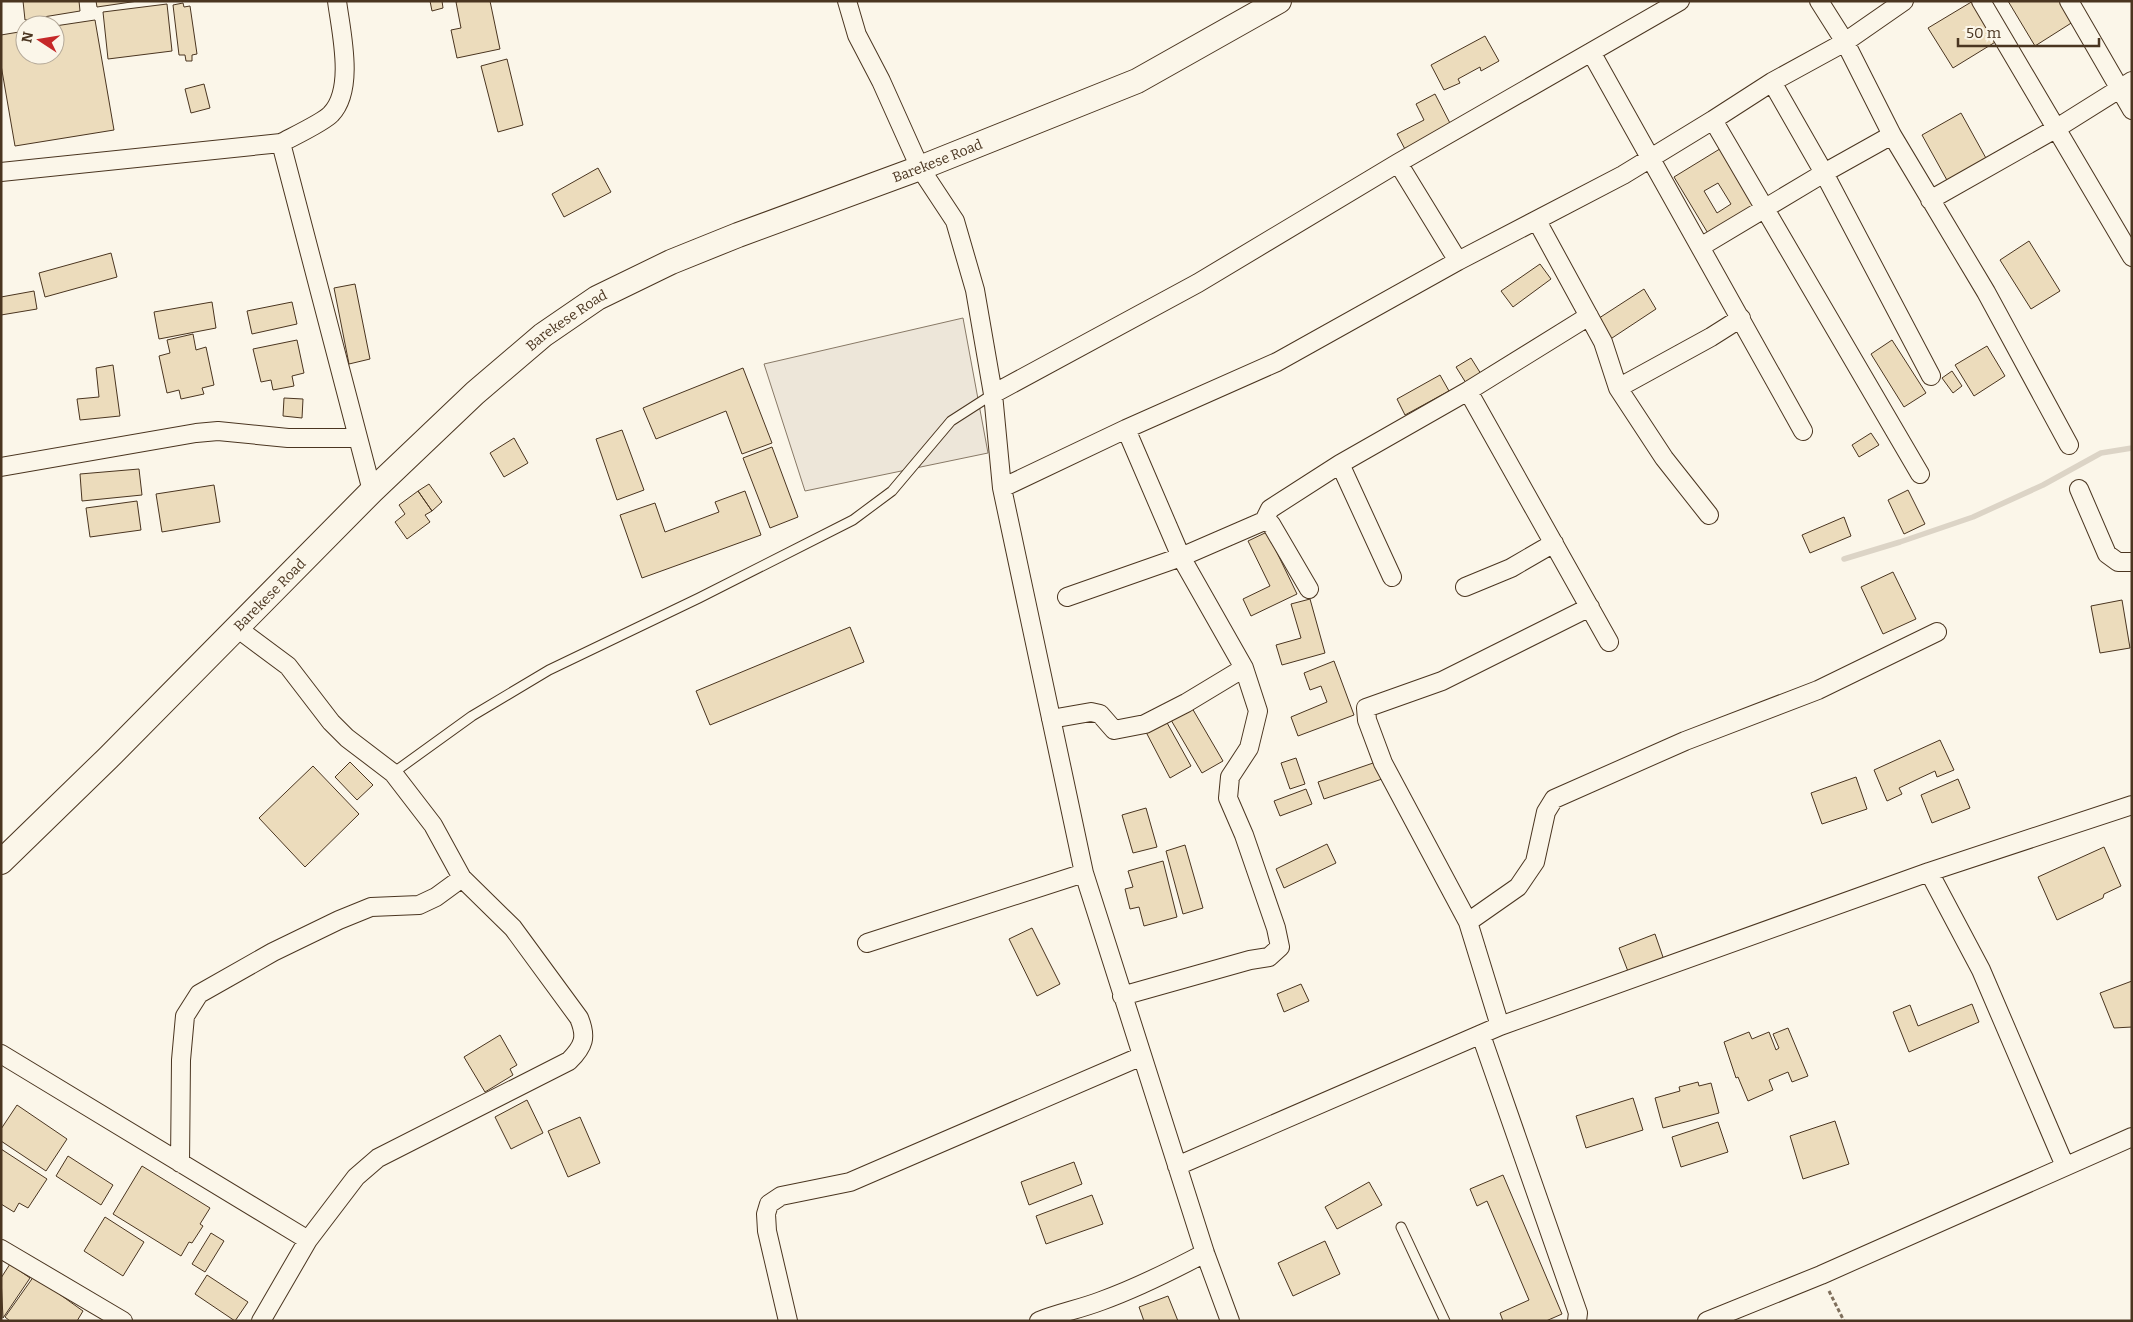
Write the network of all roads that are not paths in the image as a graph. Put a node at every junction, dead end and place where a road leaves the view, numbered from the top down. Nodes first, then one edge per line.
1 (337, 1) edge
2 (847, 1) edge
3 (1279, 1) edge
4 (1680, 1) edge
5 (1819, 1) edge
6 (1904, 1) edge
7 (1981, 1) edge
8 (2069, 1) edge
9 (1252, 8) edge
10 (1845, 42) junction
11 (1591, 52) junction
12 (1772, 82) junction
13 (2126, 85) edge
14 (2132, 110) edge
15 (1713, 120) junction
16 (2057, 128) junction
17 (1892, 135) junction
18 (281, 143) junction
19 (1652, 157) junction
20 (1398, 164) junction
21 (920, 168) junction
22 (1, 172) edge
23 (1824, 173) junction
24 (1930, 200) junction
25 (1765, 209) junction
26 (1537, 221) junction
27 (1702, 246) junction
28 (2132, 257) edge
29 (1458, 261) junction
30 (1589, 316) junction
31 (1740, 318) junction
32 (1931, 376) dead end
33 (1618, 388) junction
34 (1468, 392) junction
35 (993, 394) junction
36 (1126, 428) junction
37 (1803, 431) dead end
38 (358, 438) junction
39 (2069, 445) dead end
40 (1340, 464) junction
41 (1, 467) edge
42 (1920, 474) dead end
43 (1002, 488) junction
44 (2079, 489) dead end
45 (372, 491) junction
46 (1709, 515) dead end
47 (1264, 521) junction
48 (1554, 543) junction
49 (1181, 557) junction
50 (2132, 562) edge
51 (1392, 577) dead end
52 (1465, 587) dead end
53 (1309, 589) dead end
54 (1067, 597) dead end
55 (1590, 607) junction
56 (237, 628) junction
57 (1937, 632) dead end
58 (1610, 642) dead end
59 (1244, 668) junction
60 (1051, 719) junction
61 (392, 773) junction
62 (2132, 805) edge
63 (1, 862) edge
64 (1929, 872) junction
65 (1084, 873) junction
66 (462, 878) junction
67 (1468, 922) junction
68 (867, 943) dead end
69 (1122, 996) junction
70 (1500, 1026) junction
71 (1481, 1035) junction
72 (1, 1054) edge
73 (1142, 1056) junction
74 (2132, 1137) edge
75 (180, 1163) junction
76 (1177, 1166) junction
77 (2065, 1166) junction
78 (1401, 1227) dead end
79 (308, 1240) junction
80 (1, 1249) edge
81 (1205, 1253) junction
82 (123, 1321) edge
83 (262, 1321) edge
84 (788, 1321) edge
85 (1039, 1321) edge
86 (1230, 1321) edge
87 (1445, 1321) edge
88 (1576, 1321) edge
89 (1707, 1321) edge

1 - 18 street
2 - 21 street
3 - 9 main road, Barekese Road
4 - 11 street
5 - 10 street
6 - 10 street
7 - 16 street
8 - 13 street
9 - 21 main road, Barekese Road
10 - 12 street
10 - 17 street
11 - 19 street
11 - 20 street
12 - 15 street
12 - 23 street
13 - 14 street
13 - 16 street
15 - 19 street
15 - 25 street
16 - 24 street
16 - 28 street
17 - 23 street
17 - 24 street
18 - 22 street
18 - 38 street
19 - 26 street
19 - 27 street
20 - 29 street
20 - 35 street
21 - 35 street
21 - 45 main road, Barekese Road
23 - 25 street
23 - 32 street
24 - 39 street
25 - 27 street
25 - 42 street
26 - 29 street
26 - 30 street
27 - 31 street
29 - 36 street
30 - 33 street
30 - 34 street
31 - 33 street
31 - 37 street
33 - 46 street
34 - 40 street
34 - 48 street
35 - 43 street
35 - 61 lane
36 - 43 street
36 - 49 street
38 - 41 street
38 - 45 street
40 - 47 street
40 - 51 street
43 - 60 street
44 - 50 street
45 - 56 main road, Barekese Road
47 - 49 street
47 - 53 street
48 - 52 street
48 - 55 street
49 - 54 street
49 - 59 street
55 - 58 street
55 - 67 street
56 - 61 street
56 - 63 main road, Barekese Road
57 - 67 street
59 - 60 street
59 - 69 street
60 - 65 street
61 - 66 street
62 - 64 street
64 - 70 street
64 - 77 street
65 - 68 street
65 - 69 street
66 - 75 street
66 - 79 street
67 - 70 street
69 - 73 street
70 - 71 street
71 - 76 street
71 - 88 street
72 - 75 street
73 - 76 street
73 - 84 street
74 - 77 street
75 - 79 street
76 - 81 street
77 - 89 street
78 - 87 lane
79 - 83 street
80 - 82 street
81 - 85 street
81 - 86 street

